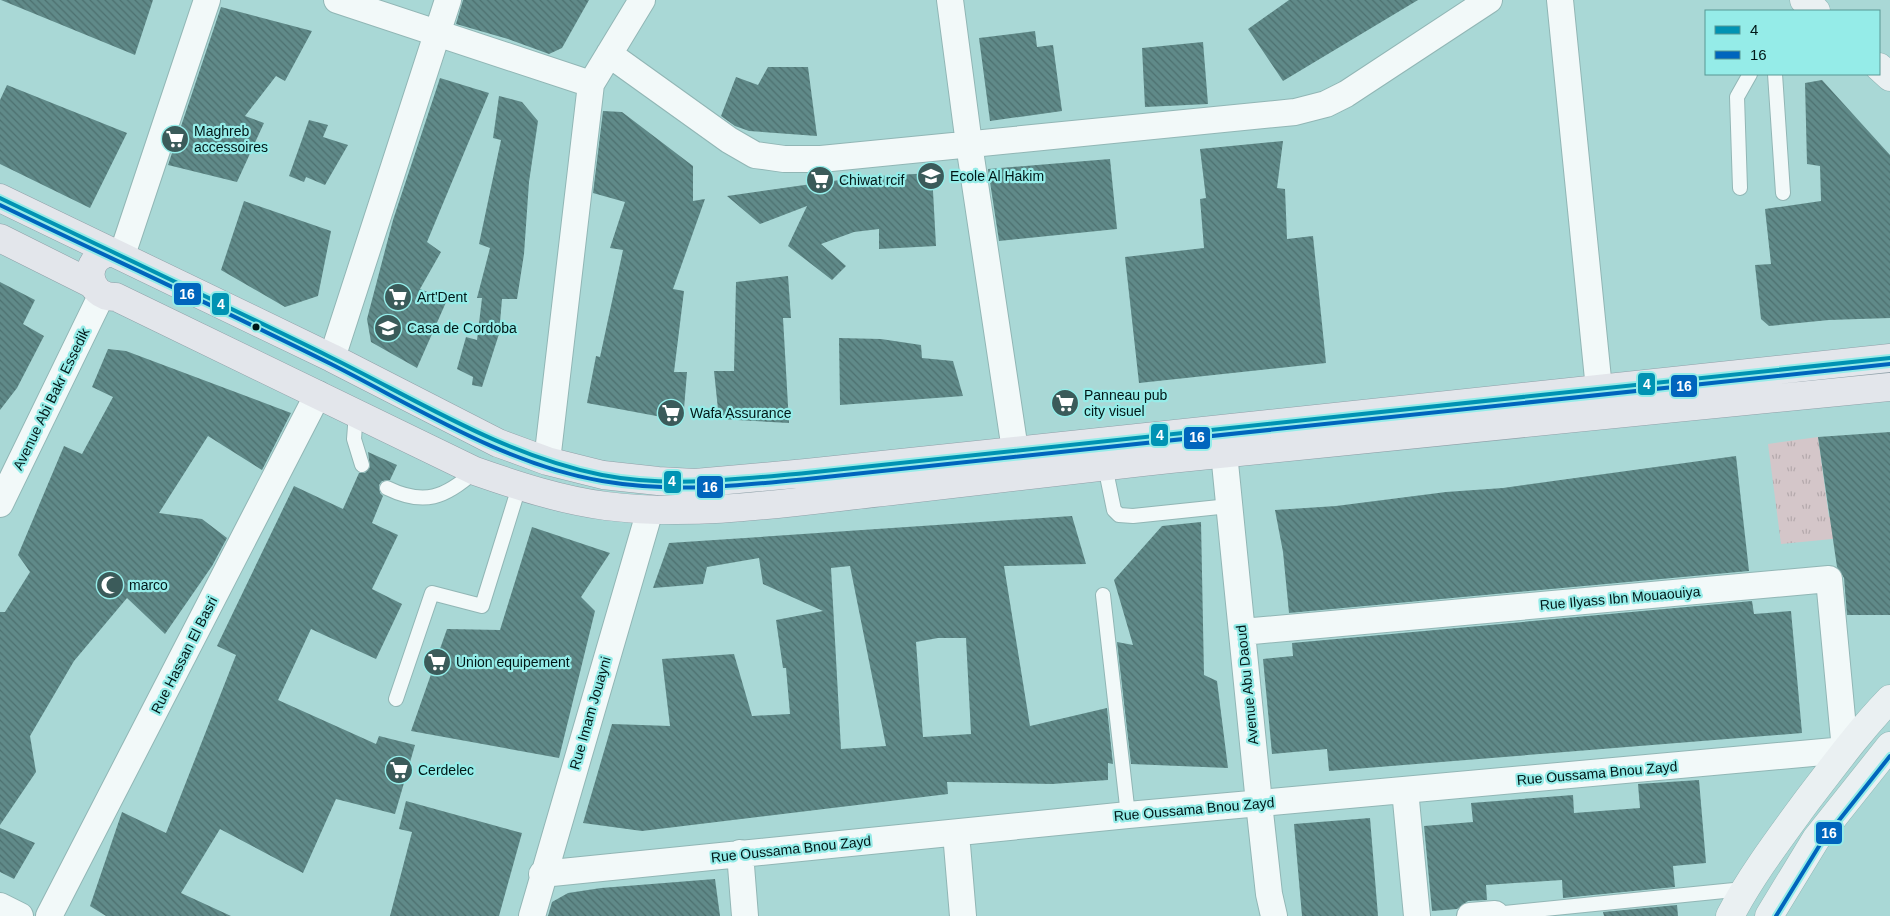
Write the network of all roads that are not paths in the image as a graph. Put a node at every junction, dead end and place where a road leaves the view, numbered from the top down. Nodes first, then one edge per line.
1 (207, 0) edge
2 (337, 0) edge
3 (448, 0) edge
4 (642, 0) edge
5 (950, 0) edge
6 (1489, 0) edge
7 (1560, 0) edge
8 (1804, 0) edge
9 (1815, 10) edge
10 (437, 34) junction
11 (609, 54) junction
12 (1880, 68) edge
13 (1749, 75) edge
14 (1775, 75) edge
15 (1890, 77) edge
16 (591, 84) junction
17 (969, 144) junction
18 (1740, 188) dead end
19 (1783, 192) dead end
20 (0, 198) edge
21 (0, 238) edge
22 (122, 256) junction
23 (103, 292) junction
24 (332, 358) junction
25 (1890, 358) edge
26 (1890, 387) edge
27 (1599, 389) junction
28 (318, 394) junction
29 (356, 413) junction
30 (1015, 450) junction
31 (1224, 453) junction
32 (547, 461) junction
33 (362, 464) dead end
34 (1106, 466) junction
35 (475, 471) junction
36 (519, 487) junction
37 (387, 488) dead end
38 (0, 504) edge
39 (1229, 506) junction
40 (650, 510) junction
41 (1103, 595) dead end
42 (1242, 632) junction
43 (396, 699) dead end
44 (1890, 699) edge
45 (1890, 746) edge
46 (1845, 750) junction
47 (1405, 790) junction
48 (1259, 803) junction
49 (1128, 815) junction
50 (956, 833) junction
51 (740, 854) junction
52 (542, 874) junction
53 (1744, 889) junction
54 (0, 906) edge
55 (1487, 915) edge
56 (20, 916) edge
57 (49, 916) edge
58 (532, 916) edge
59 (745, 916) edge
60 (963, 916) edge
61 (1274, 916) edge
62 (1416, 916) edge
63 (1730, 916) edge
64 (1769, 916) edge

1 - 22 street
2 - 10 street
3 - 10 street
4 - 11 street
5 - 17 street
6 - 17 street
7 - 27 street
8 - 9 street
10 - 16 street
10 - 24 street
11 - 16 street
11 - 17 street
12 - 15 street
13 - 18 lane
14 - 19 lane
16 - 32 street
17 - 30 street
20 - 22 main road
21 - 23 main road
22 - 23 main road
22 - 23 main road
22 - 24 main road
23 - 28 main road
23 - 38 street, Avenue Abi Bakr Essedik
24 - 32 main road
25 - 27 main road
26 - 31 main road
27 - 30 main road
28 - 29 main road
28 - 57 street, Rue Hassan El Basri
29 - 33 lane
29 - 35 main road
30 - 32 main road
31 - 34 main road
31 - 39 street, Avenue Abu Daoud
34 - 39 lane
34 - 40 main road
35 - 36 main road
35 - 37 lane
36 - 40 main road
36 - 43 lane
39 - 42 street, Avenue Abu Daoud
40 - 52 street, Rue Imam Jouayni
41 - 49 lane
42 - 46 street, Rue Ilyass Ibn Mouaouiya
42 - 48 street, Avenue Abu Daoud
44 - 46 street
45 - 64 street
46 - 47 street, Rue Oussama Bnou Zayd
46 - 53 street
47 - 48 street, Rue Oussama Bnou Zayd
47 - 62 street
48 - 49 street, Rue Oussama Bnou Zayd
48 - 61 street, Avenue Abu Daoud
49 - 50 street, Rue Oussama Bnou Zayd
50 - 51 street, Rue Oussama Bnou Zayd
50 - 60 street
51 - 52 street, Rue Oussama Bnou Zayd
51 - 59 street
52 - 58 street, Rue Imam Jouayni
53 - 55 lane
53 - 63 street
54 - 56 street

